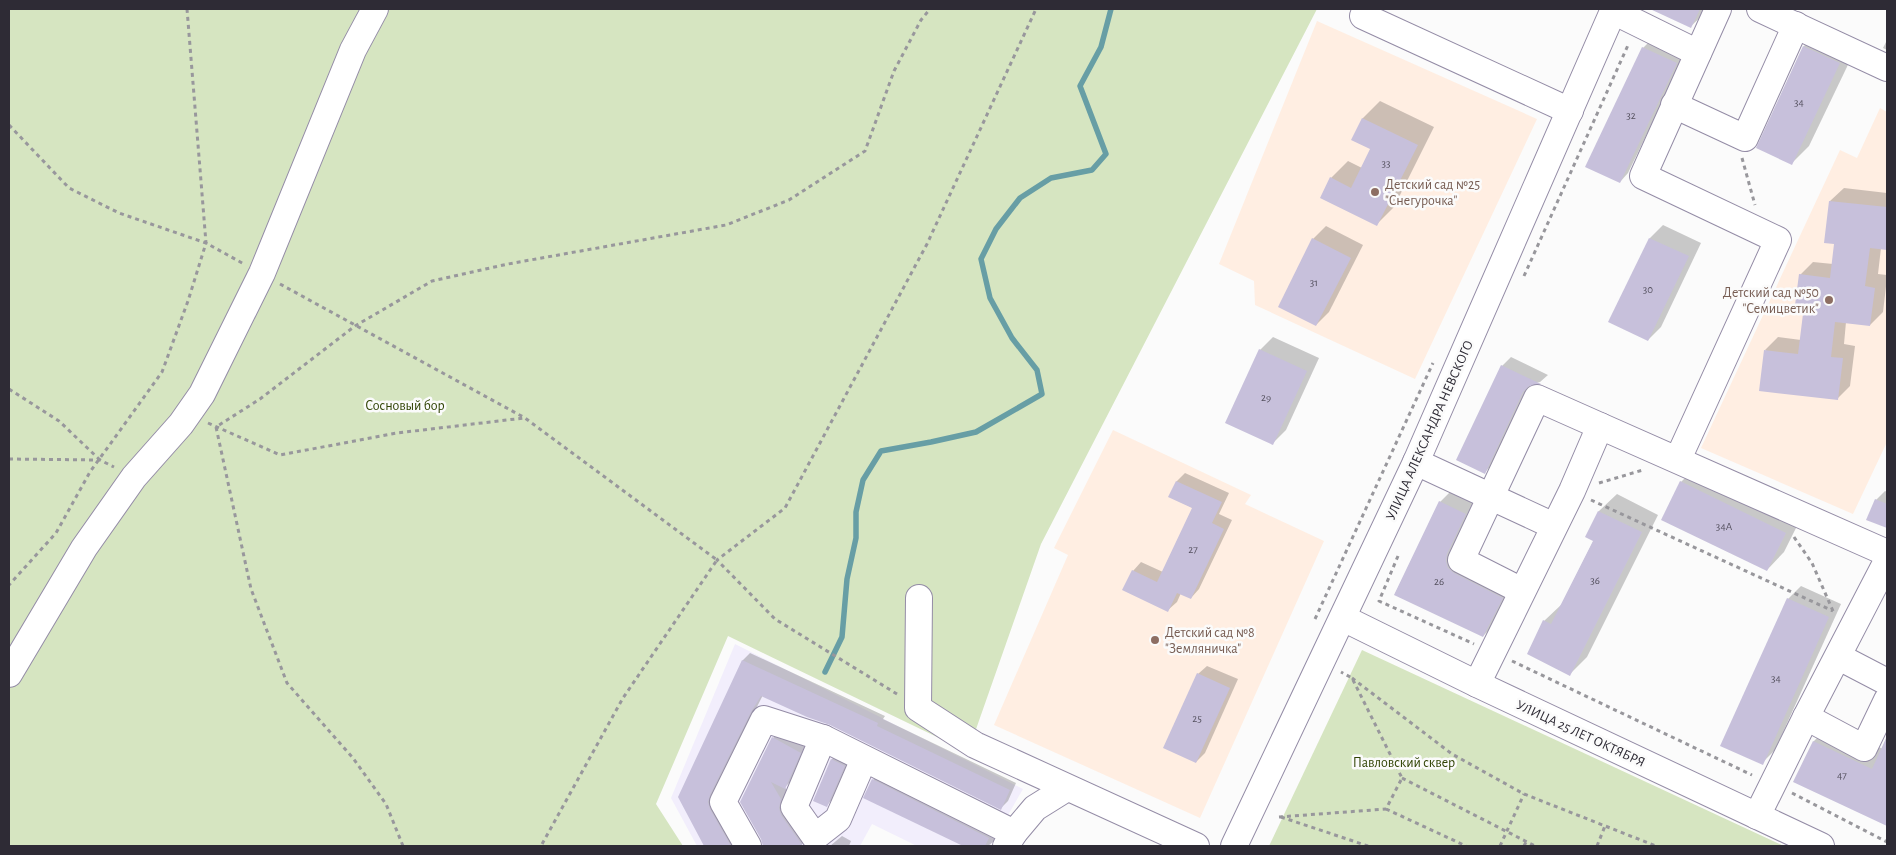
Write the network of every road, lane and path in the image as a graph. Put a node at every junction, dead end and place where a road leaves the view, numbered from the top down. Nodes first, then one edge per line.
1 (187, 9) edge
2 (375, 9) edge
3 (930, 9) edge
4 (1036, 9) edge
5 (1718, 9) edge
6 (1760, 9) edge
7 (1613, 10) edge
8 (1363, 16) dead end
9 (1796, 25) junction
10 (1698, 53) junction
11 (1887, 68) edge
12 (1674, 105) junction
13 (1570, 111) junction
14 (9, 126) edge
15 (1736, 133) junction
16 (1762, 231) junction
17 (206, 243) junction
18 (262, 273) junction
19 (355, 326) junction
20 (1436, 355) dead end
21 (9, 390) edge
22 (525, 418) junction
23 (202, 420) dead end
24 (1600, 426) junction
25 (216, 427) junction
26 (9, 459) edge
27 (1678, 459) junction
28 (100, 460) junction
29 (1416, 462) junction
30 (134, 477) junction
31 (1572, 491) junction
32 (1490, 497) junction
33 (1554, 526) junction
34 (1792, 535) dead end
35 (1887, 554) edge
36 (717, 560) junction
37 (1887, 562) edge
38 (9, 585) edge
39 (1522, 591) junction
40 (919, 598) dead end
41 (1379, 601) dead end
42 (1833, 610) junction
43 (1861, 614) junction
44 (1342, 618) junction
45 (1312, 625) dead end
46 (1494, 652) junction
47 (1839, 657) junction
48 (1322, 662) junction
49 (9, 674) edge
50 (1352, 678) junction
51 (1887, 682) edge
52 (1477, 684) junction
53 (886, 687) dead end
54 (1887, 700) edge
55 (1806, 717) junction
56 (823, 738) junction
57 (864, 759) junction
58 (1749, 773) dead end
59 (1402, 778) junction
60 (1774, 784) junction
61 (1067, 788) junction
62 (1524, 794) junction
63 (1254, 804) junction
64 (1386, 809) junction
65 (1757, 816) junction
66 (1279, 817) junction
67 (1605, 826) junction
68 (1508, 831) junction
69 (1010, 840) edge
70 (1526, 842) junction
71 (1887, 842) edge
72 (403, 846) edge
73 (541, 846) edge
74 (748, 846) edge
75 (1196, 846) edge
76 (1234, 846) edge
77 (1368, 846) edge
78 (1466, 846) edge
79 (1500, 846) edge
80 (1524, 846) edge
81 (1535, 846) edge
82 (1597, 846) edge
83 (1656, 846) edge
84 (1821, 846) edge

1 - 17 path
2 - 18 street
3 - 19 path
4 - 36 path
5 - 10 street
6 - 9 street
7 - 10 street
7 - 13 street, УЛИЦА АЛЕКСАНДРА НЕВСКОГО
8 - 13 street
9 - 11 street
9 - 15 street
10 - 12 street
12 - 15 street
12 - 16 street
13 - 29 street, УЛИЦА АЛЕКСАНДРА НЕВСКОГО
14 - 17 path
15 - 16 path
16 - 27 street
17 - 18 path
17 - 28 path
18 - 19 path
18 - 30 street
19 - 22 path
19 - 25 path
20 - 45 path
21 - 28 path
22 - 25 path
22 - 36 path
23 - 25 path
24 - 27 street
24 - 31 street
24 - 32 street
25 - 72 path
26 - 28 path
27 - 31 path
27 - 35 street
28 - 30 path
28 - 38 path
29 - 32 street
29 - 44 street, УЛИЦА АЛЕКСАНДРА НЕВСКОГО
30 - 49 street
31 - 33 street
31 - 42 path
32 - 33 street
32 - 39 street
33 - 39 street
34 - 42 path
36 - 53 path
36 - 73 path
37 - 43 street
39 - 46 street
40 - 61 street
41 - 46 path
42 - 43 path
43 - 47 street
44 - 48 street, УЛИЦА АЛЕКСАНДРА НЕВСКОГО
44 - 52 street, УЛИЦА 25 ЛЕТ ОКТЯБРЯ
46 - 52 street
46 - 58 path
47 - 51 street
47 - 55 street
48 - 50 path
48 - 63 street, УЛИЦА АЛЕКСАНДРА НЕВСКОГО
50 - 59 path
50 - 62 path
52 - 65 street, УЛИЦА 25 ЛЕТ ОКТЯБРЯ
54 - 55 street
55 - 60 street
56 - 57 street
56 - 57 street
56 - 74 street
57 - 69 street
59 - 64 path
59 - 68 path
60 - 65 street
60 - 71 path
61 - 69 street
61 - 75 street
62 - 67 path
62 - 68 path
63 - 66 path
63 - 76 street, УЛИЦА АЛЕКСАНДРА НЕВСКОГО
64 - 66 path
64 - 78 path
65 - 84 street, УЛИЦА 25 ЛЕТ ОКТЯБРЯ
66 - 77 path
67 - 82 path
67 - 83 path
68 - 70 path
68 - 79 path
70 - 80 path
70 - 81 path

